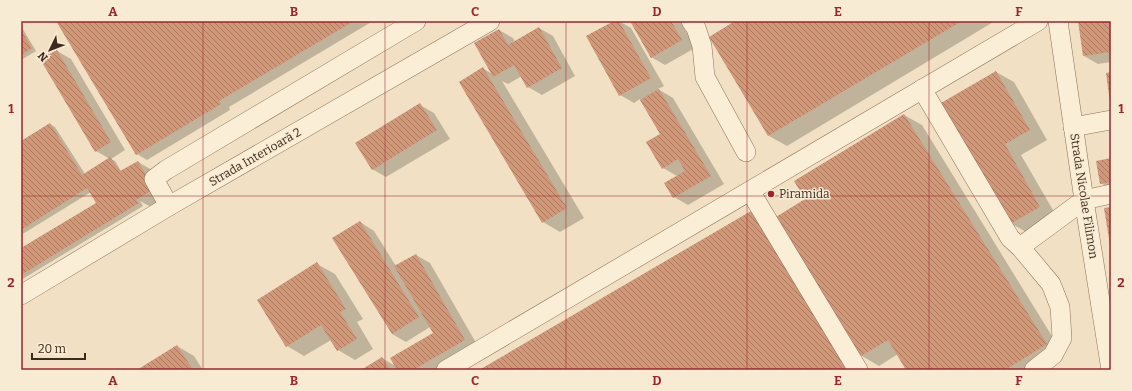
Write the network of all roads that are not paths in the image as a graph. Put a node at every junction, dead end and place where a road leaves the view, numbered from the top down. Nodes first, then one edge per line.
1 (416, 21) edge
2 (490, 21) edge
3 (1038, 21) edge
4 (1058, 21) edge
5 (698, 23) edge
6 (922, 90) junction
7 (1111, 120) edge
8 (1073, 127) junction
9 (746, 152) dead end
10 (750, 191) junction
11 (1111, 194) edge
12 (1084, 200) junction
13 (169, 206) junction
14 (1020, 247) junction
15 (21, 295) edge
16 (446, 370) edge
17 (858, 370) edge
18 (1034, 370) edge
19 (1110, 370) edge

1 - 13 street
2 - 13 street, Strada Interioară 2
3 - 6 street
4 - 8 street, Strada Nicolae Filimon
5 - 9 street
6 - 10 street
6 - 14 street
7 - 8 street
8 - 12 street, Strada Nicolae Filimon
10 - 16 street
10 - 17 street
11 - 12 street
12 - 14 street
12 - 19 street, Strada Nicolae Filimon
13 - 15 street, Strada Interioară 2
14 - 18 street

